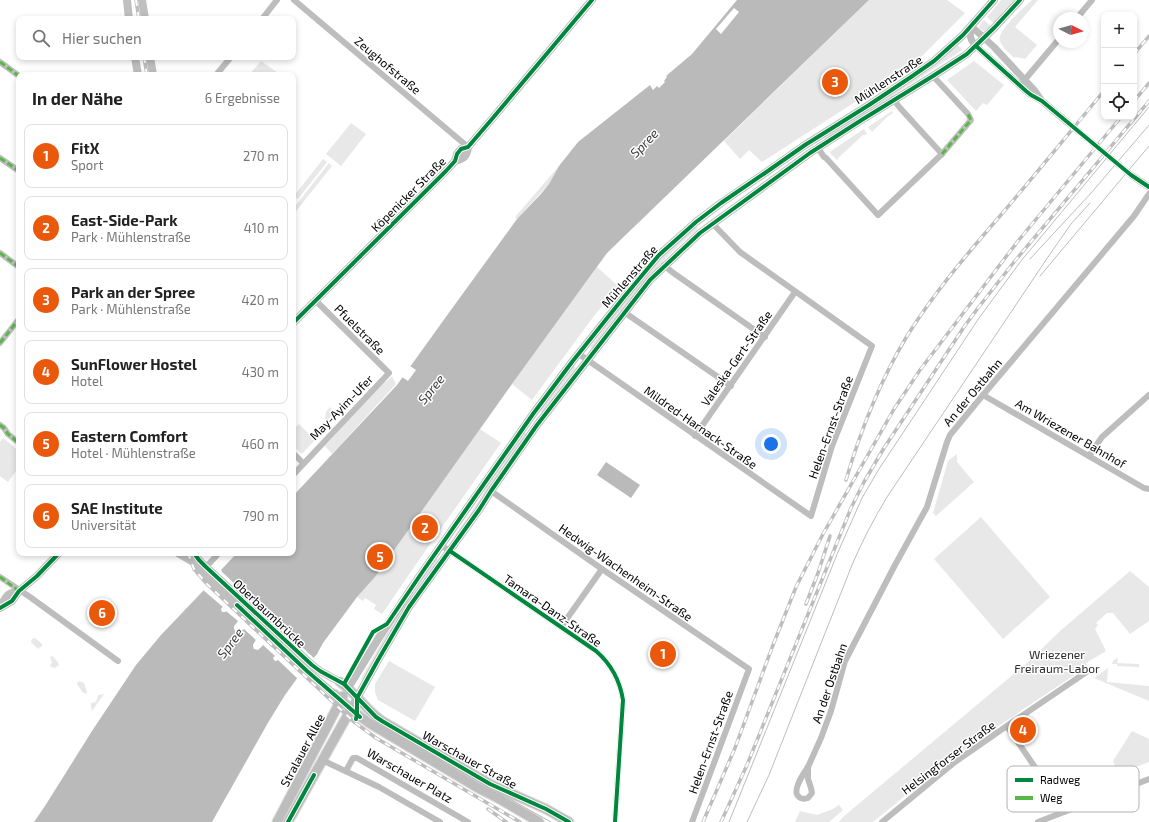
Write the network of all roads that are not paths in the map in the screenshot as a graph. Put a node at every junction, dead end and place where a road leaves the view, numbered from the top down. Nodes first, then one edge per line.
1 (126, 0) edge
2 (142, 0) edge
3 (277, 0) edge
4 (294, 0) edge
5 (994, 0) edge
6 (1020, 0) edge
7 (1092, 0) edge
8 (589, 1) edge
9 (1082, 12) edge
10 (129, 16) edge
11 (145, 16) edge
12 (264, 16) edge
13 (971, 26) junction
14 (984, 38) junction
15 (976, 46) junction
16 (1053, 46) edge
17 (136, 60) edge
18 (150, 60) edge
19 (228, 60) edge
20 (0, 62) edge
21 (138, 72) edge
22 (152, 72) edge
23 (218, 72) edge
24 (16, 74) edge
25 (933, 76) junction
26 (1022, 83) junction
27 (894, 99) junction
28 (1067, 122) tunnel mouth
29 (813, 139) junction
30 (468, 147) junction
31 (818, 148) junction
32 (942, 154) junction
33 (0, 158) edge
34 (16, 169) edge
35 (1131, 175) tunnel mouth
36 (1149, 187) edge
37 (1149, 194) edge
38 (706, 214) junction
39 (713, 224) junction
40 (0, 253) edge
41 (16, 265) edge
42 (664, 266) junction
43 (795, 292) junction
44 (316, 301) junction
45 (624, 312) junction
46 (296, 320) edge
47 (16, 323) edge
48 (765, 337) junction
49 (0, 343) edge
50 (579, 354) junction
51 (587, 360) junction
52 (389, 373) joint
53 (730, 386) junction
54 (983, 395) junction
55 (1149, 395) edge
56 (0, 425) edge
57 (695, 436) junction
58 (16, 441) edge
59 (296, 456) edge
60 (1089, 456) junction
61 (303, 463) junction
62 (296, 471) edge
63 (1149, 489) edge
64 (491, 491) junction
65 (811, 516) joint
66 (441, 545) junction
67 (450, 551) junction
68 (56, 556) edge
69 (181, 556) edge
70 (196, 556) edge
71 (216, 556) edge
72 (602, 569) junction
73 (204, 570) junction
74 (0, 578) edge
75 (19, 590) junction
76 (0, 607) edge
77 (561, 627) junction
78 (118, 661) dead end
79 (310, 668) junction
80 (749, 669) joint
81 (1088, 672) dead end
82 (340, 682) joint
83 (348, 688) junction
84 (334, 694) joint
85 (357, 698) junction
86 (341, 700) junction
87 (351, 709) junction
88 (1007, 726) junction
89 (322, 760) junction
90 (1035, 766) edge
91 (808, 767) junction
92 (346, 771) junction
93 (1149, 778) edge
94 (1139, 782) edge
95 (1064, 812) edge
96 (278, 822) edge
97 (288, 822) edge
98 (440, 822) edge
99 (468, 822) edge
100 (539, 822) edge
101 (569, 822) edge
102 (615, 822) edge
103 (692, 822) edge
104 (882, 822) edge
105 (1038, 822) edge

1 - 10 main road
2 - 11 main road
3 - 12 street
4 - 30 street, Zeughofstraße
5 - 13 main road, Mühlenstraße
6 - 14 main road, Mühlenstraße
7 - 9 street
8 - 30 main road, Köpenicker Straße
13 - 14 street
13 - 15 street
13 - 29 main road, Mühlenstraße
14 - 15 main road, Mühlenstraße
14 - 26 street
15 - 25 main road, Mühlenstraße
15 - 26 street
16 - 26 street
17 - 21 main road
18 - 22 main road
19 - 23 street
20 - 24 street
25 - 27 main road, Mühlenstraße
25 - 32 street
26 - 28 street
27 - 31 main road, Mühlenstraße
27 - 32 street
29 - 31 main road
29 - 38 main road, Mühlenstraße
30 - 44 main road, Köpenicker Straße
31 - 32 street
31 - 39 main road, Mühlenstraße
33 - 34 street
35 - 36 street
37 - 54 street, An der Ostbahn
38 - 39 main road
38 - 50 main road, Mühlenstraße
39 - 42 main road, Mühlenstraße
39 - 43 street
40 - 41 street
42 - 45 main road, Mühlenstraße
42 - 48 street
43 - 48 street, Valeska-Gert-Straße
43 - 65 street, Helen-Ernst-Straße
44 - 46 main road, Köpenicker Straße
44 - 52 street, Pfuelstraße
45 - 51 main road, Mühlenstraße
45 - 53 street
47 - 49 street
48 - 53 street, Valeska-Gert-Straße
50 - 51 street, Mildred-Harnack-Straße
50 - 66 main road, Mühlenstraße
51 - 57 street, Mildred-Harnack-Straße
51 - 64 main road, Mühlenstraße
52 - 61 street, May-Ayim-Ufer
53 - 57 street, Valeska-Gert-Straße
54 - 60 street, Am Wriezener Bahnhof
54 - 91 street, An der Ostbahn
55 - 60 street
56 - 58 street
57 - 65 street, Mildred-Harnack-Straße
59 - 61 street
60 - 63 street, Am Wriezener Bahnhof
61 - 62 street, May-Ayim-Ufer
64 - 67 main road, Mühlenstraße
64 - 72 street, Hedwig-Wachenheim-Straße
66 - 67 street, Tamara-Danz-Straße
66 - 83 main road, Mühlenstraße
67 - 77 street, Tamara-Danz-Straße
67 - 85 main road, Mühlenstraße
68 - 75 main road
69 - 73 main road
70 - 73 main road
71 - 73 street
72 - 77 street
72 - 80 street, Hedwig-Wachenheim-Straße
73 - 79 main road, Oberbaumbrücke
74 - 75 street
75 - 76 main road
75 - 78 street
77 - 102 street, Tamara-Danz-Straße
79 - 82 main road
79 - 84 main road
80 - 103 street, Helen-Ernst-Straße
81 - 88 street, Helsingforser Straße
82 - 83 main road, Warschauer Straße
83 - 85 main road, Warschauer Straße
83 - 86 main road, Stralauer Allee
84 - 86 main road, Warschauer Straße
85 - 87 main road, Mühlenstraße
85 - 101 main road, Warschauer Straße
86 - 87 main road, Warschauer Straße
86 - 96 main road, Stralauer Allee
87 - 89 main road, Stralauer Allee
87 - 100 main road, Warschauer Straße
88 - 90 street
88 - 104 street, Helsingforser Straße
89 - 92 street
89 - 97 main road, Stralauer Allee
91 - 91 street, An der Ostbahn
92 - 98 street
92 - 99 street, Warschauer Platz
93 - 94 street
95 - 105 street

